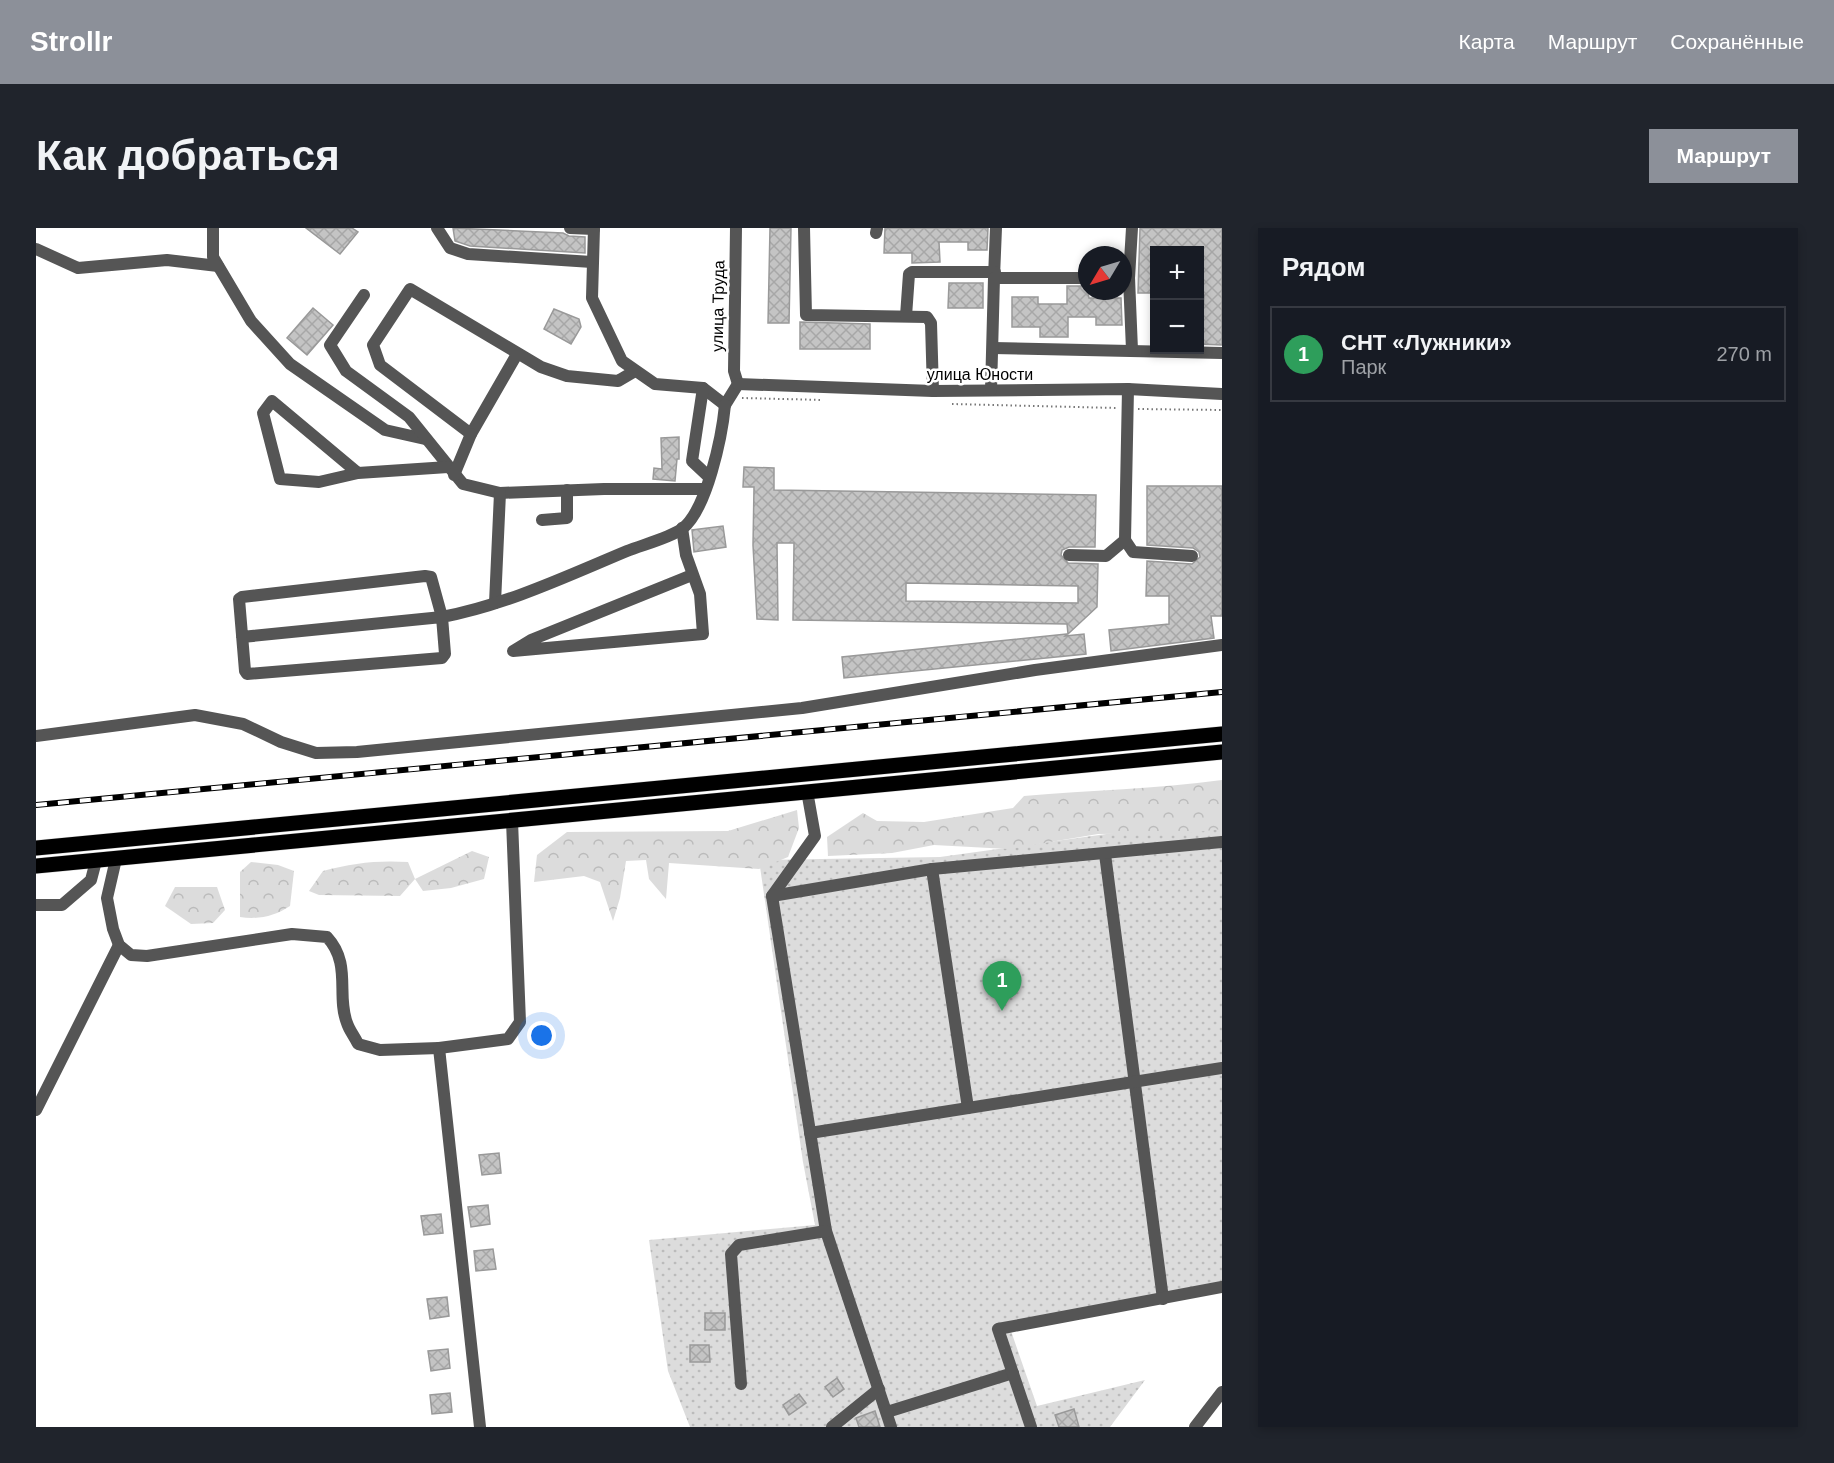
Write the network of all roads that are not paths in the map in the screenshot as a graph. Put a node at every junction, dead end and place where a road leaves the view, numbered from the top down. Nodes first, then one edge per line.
1 (213, 228) edge
2 (437, 228) edge
3 (570, 228) edge
4 (594, 228) edge
5 (736, 228) edge
6 (804, 228) edge
7 (996, 228) edge
8 (1132, 228) edge
9 (1130, 246) edge
10 (36, 249) edge
11 (592, 262) junction
12 (218, 266) junction
13 (994, 275) junction
14 (1078, 278) edge
15 (364, 295) dead end
16 (1128, 300) edge
17 (906, 316) junction
18 (993, 348) junction
19 (1132, 350) junction
20 (1222, 353) edge
21 (517, 354) junction
22 (635, 370) junction
23 (738, 384) junction
24 (703, 388) junction
25 (1128, 389) junction
26 (991, 390) junction
27 (933, 391) junction
28 (1222, 394) edge
29 (728, 401) junction
30 (471, 434) junction
31 (425, 440) junction
32 (451, 471) junction
33 (358, 473) junction
34 (708, 476) junction
35 (704, 489) junction
36 (567, 490) junction
37 (500, 493) junction
38 (542, 520) dead end
39 (682, 528) junction
40 (1125, 540) junction
41 (1069, 555) dead end
42 (1192, 556) dead end
43 (692, 575) junction
44 (495, 603) junction
45 (442, 617) junction
46 (242, 637) junction
47 (1222, 645) edge
48 (1222, 734) edge
49 (36, 736) edge
50 (1222, 752) edge
51 (807, 792) junction
52 (512, 821) junction
53 (1222, 842) edge
54 (36, 848) edge
55 (1105, 854) junction
56 (116, 859) junction
57 (96, 861) junction
58 (36, 866) edge
59 (932, 869) junction
60 (772, 896) junction
61 (36, 905) edge
62 (119, 945) junction
63 (439, 1048) junction
64 (1222, 1068) edge
65 (1134, 1082) junction
66 (968, 1108) junction
67 (36, 1110) edge
68 (810, 1133) junction
69 (826, 1231) junction
70 (1222, 1287) edge
71 (1163, 1299) junction
72 (1013, 1373) junction
73 (741, 1384) dead end
74 (879, 1389) junction
75 (1222, 1392) edge
76 (887, 1413) junction
77 (480, 1427) edge
78 (832, 1427) edge
79 (891, 1427) edge
80 (1031, 1427) edge
81 (1195, 1427) edge

1 - 12 street
2 - 11 street
3 - 4 street
4 - 11 street
5 - 23 street, улица Труда
6 - 17 street
7 - 13 street
8 - 9 street
10 - 12 street
11 - 22 street
12 - 31 street
13 - 14 street
13 - 17 street
13 - 18 street
15 - 31 street
16 - 19 street
17 - 27 street
18 - 19 street
18 - 26 street
19 - 20 street
21 - 22 street
21 - 30 street
21 - 30 street
22 - 24 street
23 - 27 street, улица Юности
23 - 29 street
24 - 29 street
24 - 34 street
25 - 26 street, улица Юности
25 - 28 street, улица Юности
25 - 40 street
26 - 27 street, улица Юности
29 - 34 street
30 - 32 street
31 - 32 street
32 - 33 street
32 - 37 street
33 - 33 street
34 - 35 street
35 - 36 street
35 - 39 street
36 - 37 street
36 - 38 street
37 - 44 street
39 - 43 street
39 - 44 street
40 - 41 street
40 - 42 street
43 - 43 street
44 - 45 street
45 - 46 street
45 - 46 street
45 - 46 street
47 - 49 street
48 - 54 main road
50 - 51 main road
51 - 52 main road
51 - 60 street
52 - 56 main road
52 - 63 street
53 - 55 street
55 - 59 street
55 - 65 street
56 - 57 main road
56 - 62 street
57 - 58 main road
57 - 61 street
59 - 60 street
59 - 66 street
60 - 68 street
62 - 63 street
62 - 67 street
63 - 77 street
64 - 65 street
65 - 66 street
65 - 71 street
66 - 68 street
68 - 69 street
69 - 73 street
69 - 74 street
70 - 71 street
71 - 72 street
72 - 76 street
72 - 80 street
74 - 76 street
74 - 78 street
75 - 81 street
76 - 79 street

